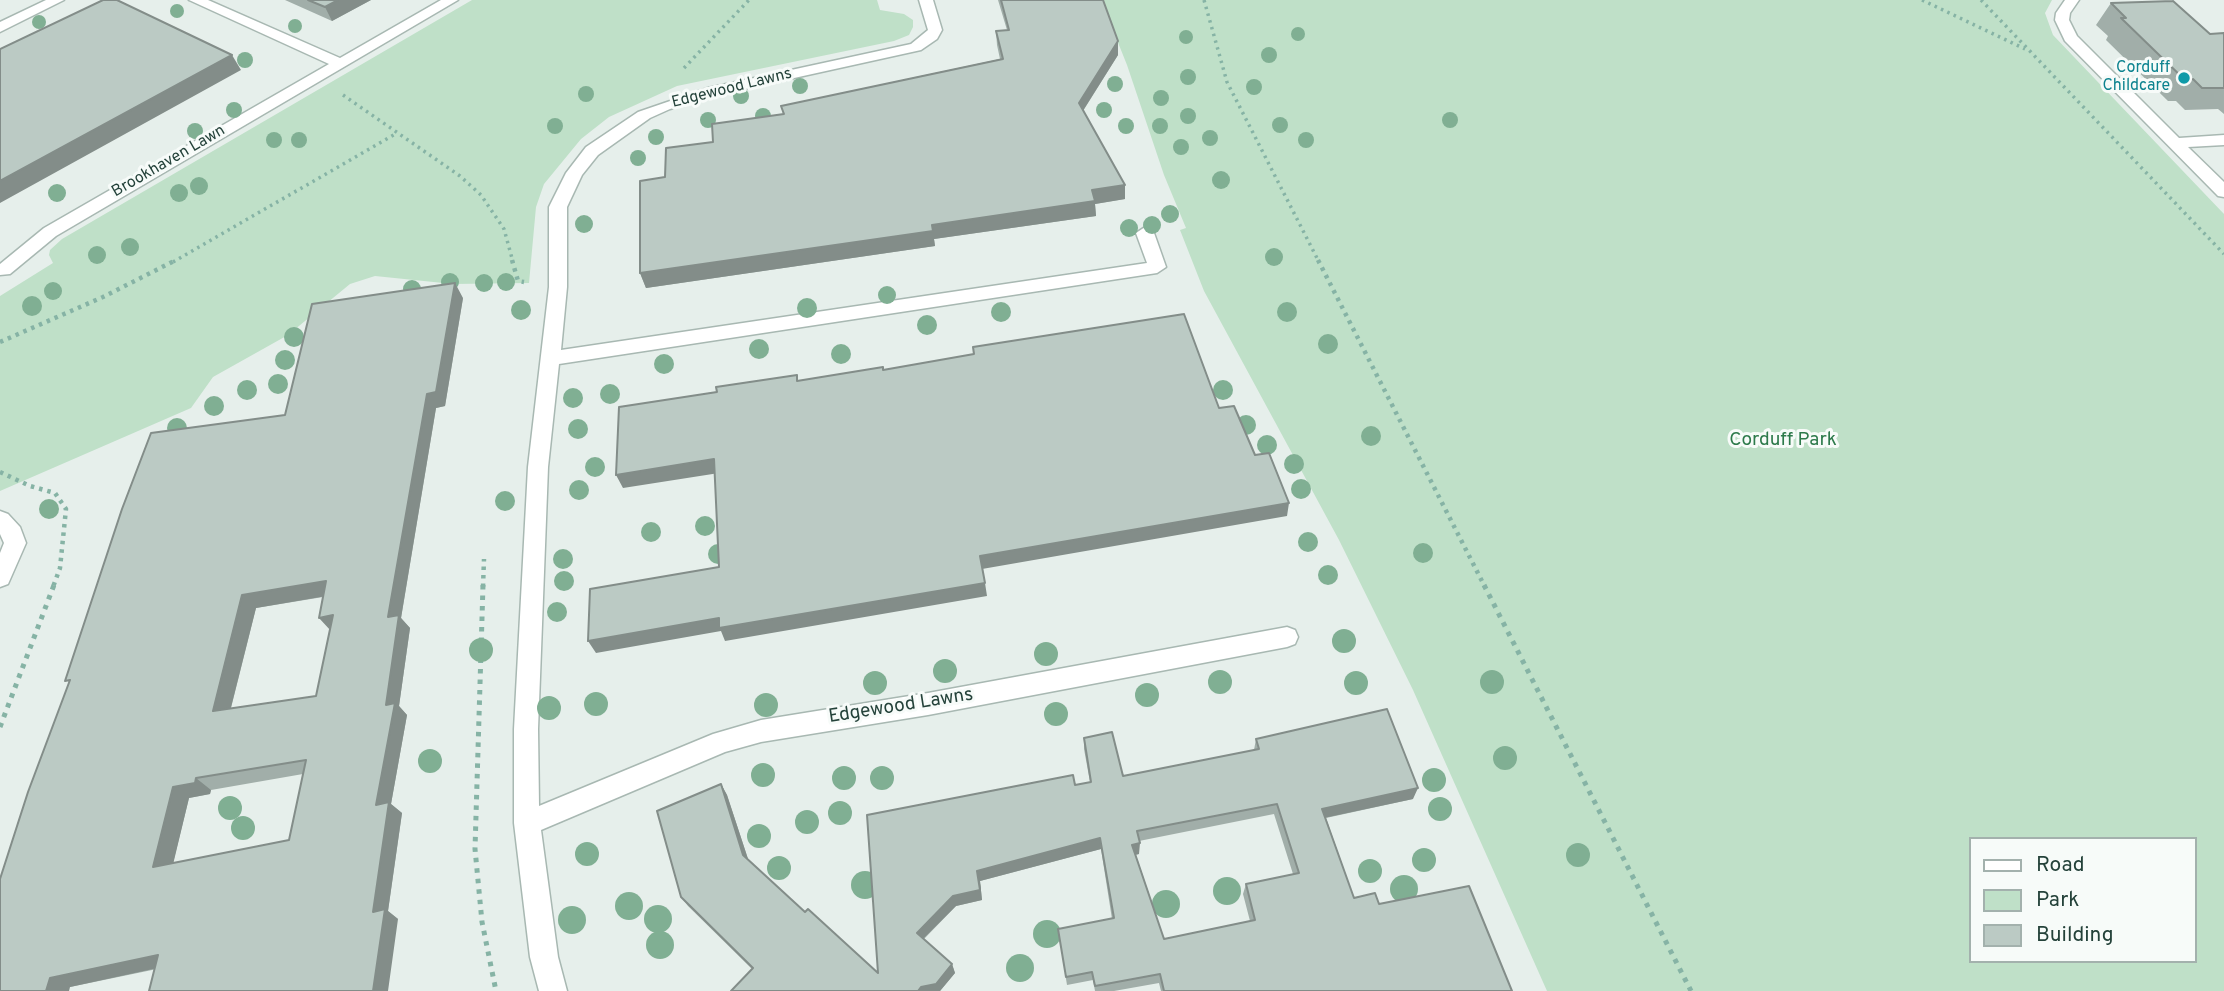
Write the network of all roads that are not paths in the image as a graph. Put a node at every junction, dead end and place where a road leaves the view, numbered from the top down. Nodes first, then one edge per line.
1 (57, 0) edge
2 (196, 0) edge
3 (451, 0) edge
4 (926, 0) edge
5 (2072, 0) edge
6 (0, 28) edge
7 (340, 63) junction
8 (2224, 140) edge
9 (2174, 143) junction
10 (2224, 192) edge
11 (1145, 233) dead end
12 (4, 270) dead end
13 (551, 358) junction
14 (0, 520) edge
15 (0, 578) edge
16 (1287, 637) dead end
17 (527, 823) junction
18 (553, 991) edge

1 - 6 street
2 - 7 street
3 - 7 street, Brookhaven Lawn
4 - 13 street, Edgewood Lawns
5 - 9 street
7 - 12 street, Brookhaven Lawn
8 - 9 street
9 - 10 street
11 - 13 street
13 - 17 street, Edgewood Lawns
14 - 15 street
16 - 17 street, Edgewood Lawns
17 - 18 street, Edgewood Lawns

